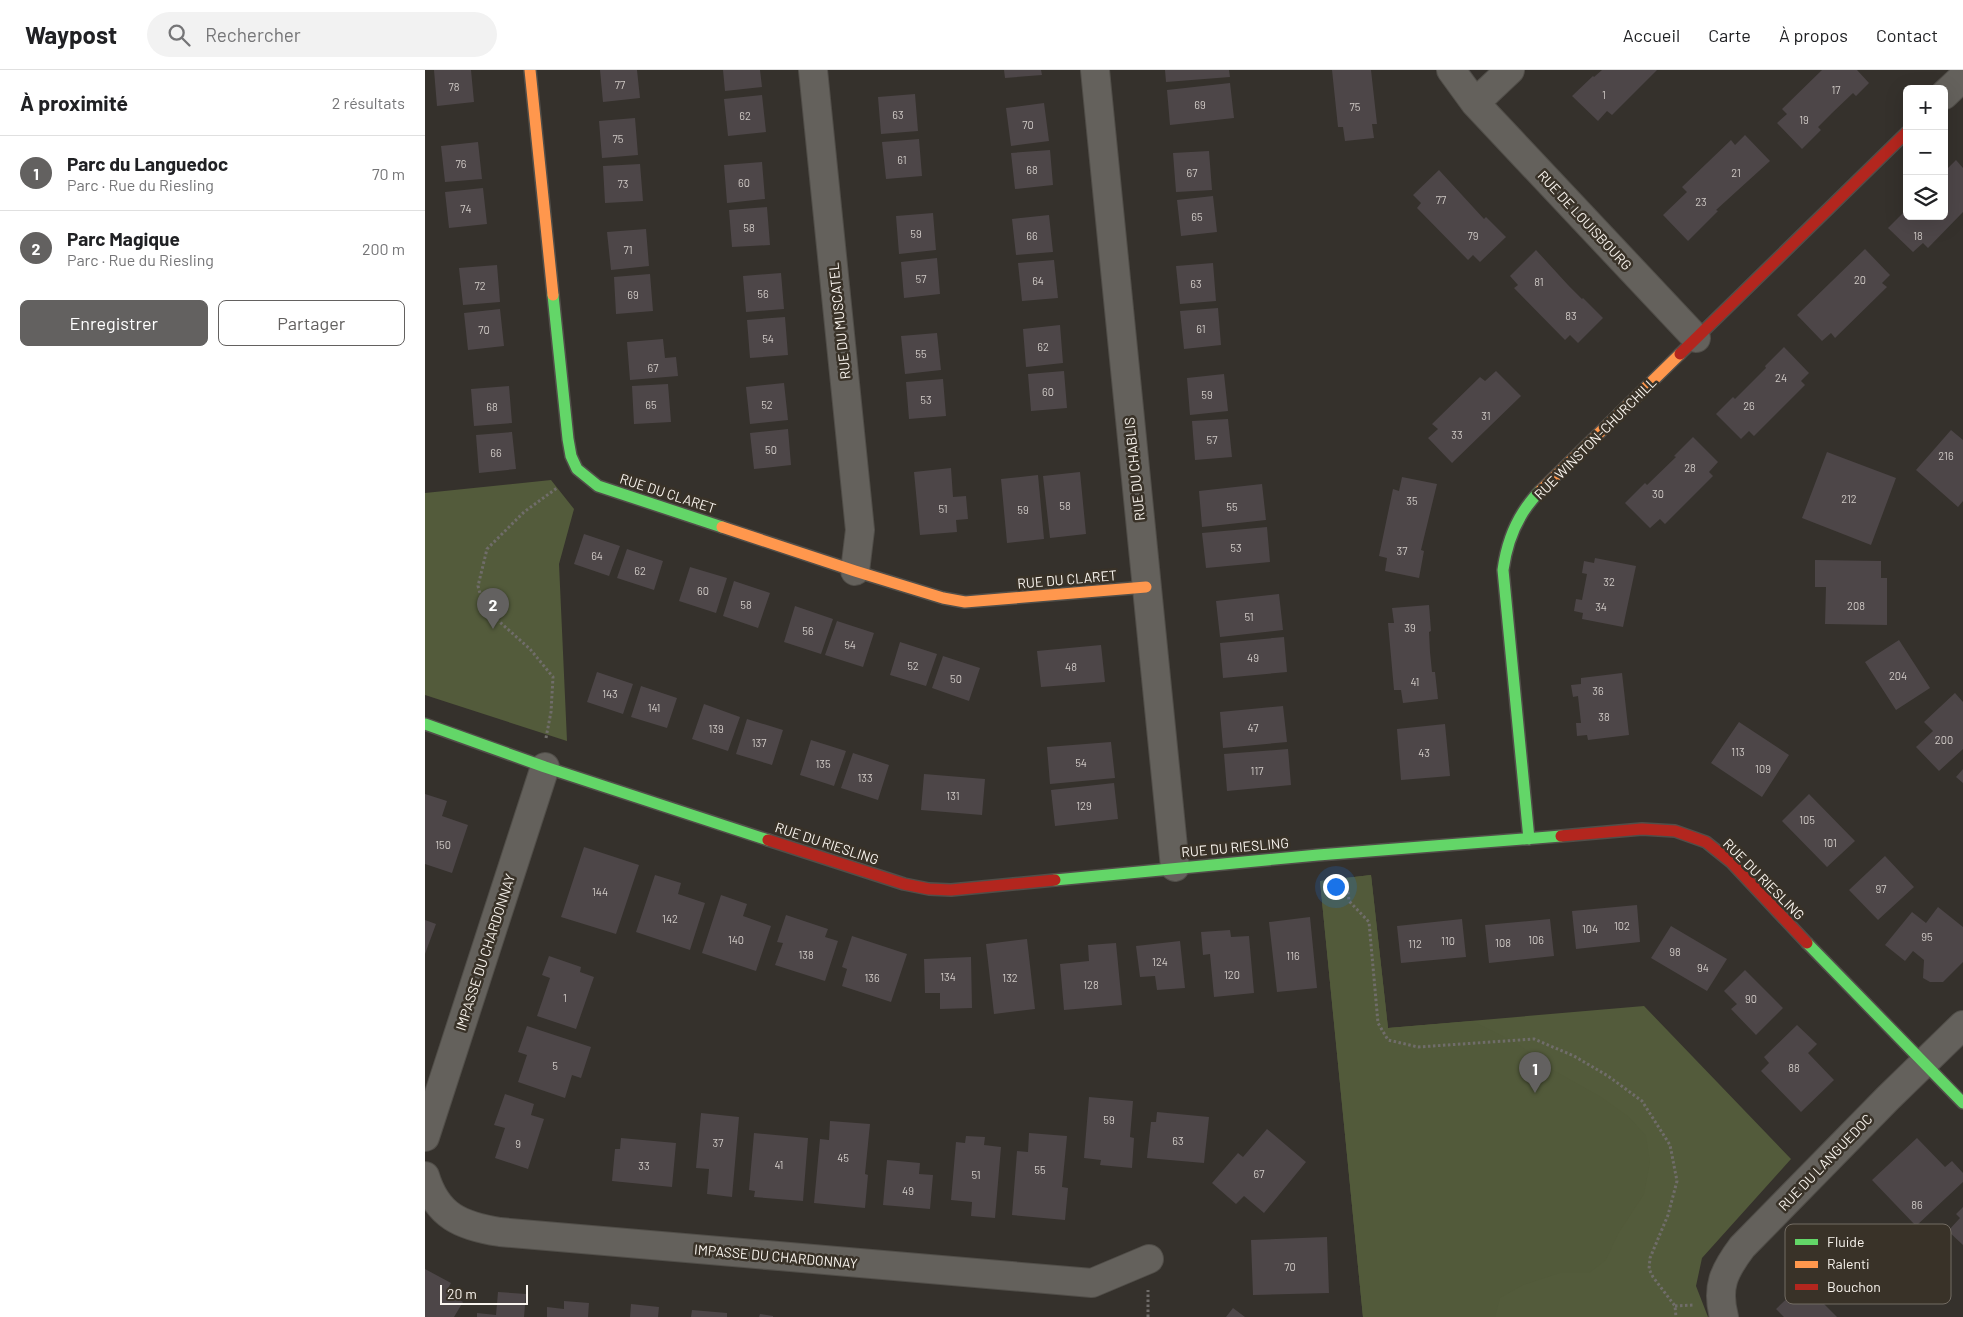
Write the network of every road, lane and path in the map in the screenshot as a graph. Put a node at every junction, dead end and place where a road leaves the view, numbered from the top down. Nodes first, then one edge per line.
1 (531, 70) edge
2 (813, 70) edge
3 (1095, 70) edge
4 (1451, 70) edge
5 (1510, 70) edge
6 (1963, 77) edge
7 (1948, 91) edge
8 (1475, 103) junction
9 (1903, 136) edge
10 (1696, 338) junction
11 (575, 466) junction
12 (855, 572) junction
13 (1146, 587) junction
14 (425, 724) edge
15 (545, 767) junction
16 (1529, 839) junction
17 (1344, 854) junction
18 (1175, 867) junction
19 (1963, 1025) edge
20 (1924, 1063) junction
21 (1963, 1103) edge
22 (425, 1137) edge
23 (425, 1176) edge
24 (1149, 1259) dead end
25 (1676, 1317) edge
26 (1724, 1317) edge

1 - 11 street
2 - 12 street, RUE DU MUSCATEL
3 - 13 street, RUE DU CHABLIS
4 - 8 street, RUE DE LOUISBOURG
5 - 8 street
6 - 7 street
8 - 10 street, RUE DE LOUISBOURG
9 - 10 street, RUE WINSTON-CHURCHILL
10 - 16 street, RUE WINSTON-CHURCHILL
11 - 12 street, RUE DU CLARET
11 - 15 path
12 - 13 street, RUE DU CLARET
13 - 18 street, RUE DU CHABLIS
14 - 15 street, RUE DU RIESLING
15 - 18 street, RUE DU RIESLING
15 - 22 street, IMPASSE DU CHARDONNAY
16 - 17 street, RUE DU RIESLING
16 - 20 street, RUE DU RIESLING
17 - 18 street, RUE DU RIESLING
17 - 25 path
19 - 20 street, RUE DU LANGUEDOC
20 - 21 street, RUE DU RIESLING
20 - 26 street, RUE DU LANGUEDOC
23 - 24 street, IMPASSE DU CHARDONNAY

